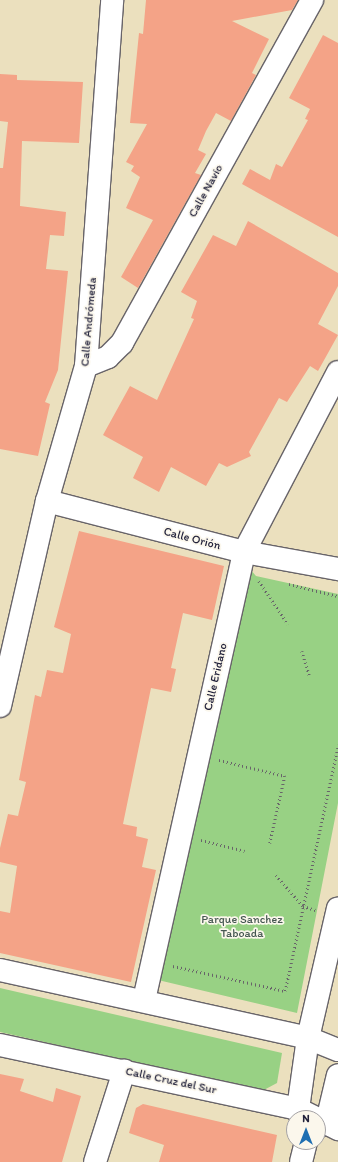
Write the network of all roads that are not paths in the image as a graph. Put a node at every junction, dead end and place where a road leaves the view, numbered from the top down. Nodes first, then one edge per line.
1 (112, 0) edge
2 (306, 4) edge
3 (86, 366) junction
4 (338, 372) edge
5 (47, 501) junction
6 (244, 552) junction
7 (338, 569) edge
8 (0, 706) edge
9 (337, 912) edge
10 (0, 970) edge
11 (144, 1000) junction
12 (308, 1038) junction
13 (0, 1045) edge
14 (338, 1050) edge
15 (124, 1071) junction
16 (338, 1075) edge
17 (299, 1110) edge
18 (286, 1111) edge
19 (328, 1126) edge
20 (304, 1150) edge
21 (95, 1162) edge
22 (301, 1162) edge

1 - 3 street, Calle Andrómeda
2 - 3 street, Calle Navío
3 - 5 street, Calle Andrómeda
4 - 6 street, Calle Eridano
5 - 6 street, Calle Orión
5 - 8 street, Calle Andrómeda
6 - 7 street, Calle Orión
6 - 11 street, Calle Eridano
9 - 12 street
10 - 11 street
11 - 12 street
12 - 14 street
12 - 17 street
13 - 15 street, Calle Cruz del Sur
15 - 18 street, Calle Cruz del Sur
15 - 21 street
16 - 19 street
20 - 22 street

